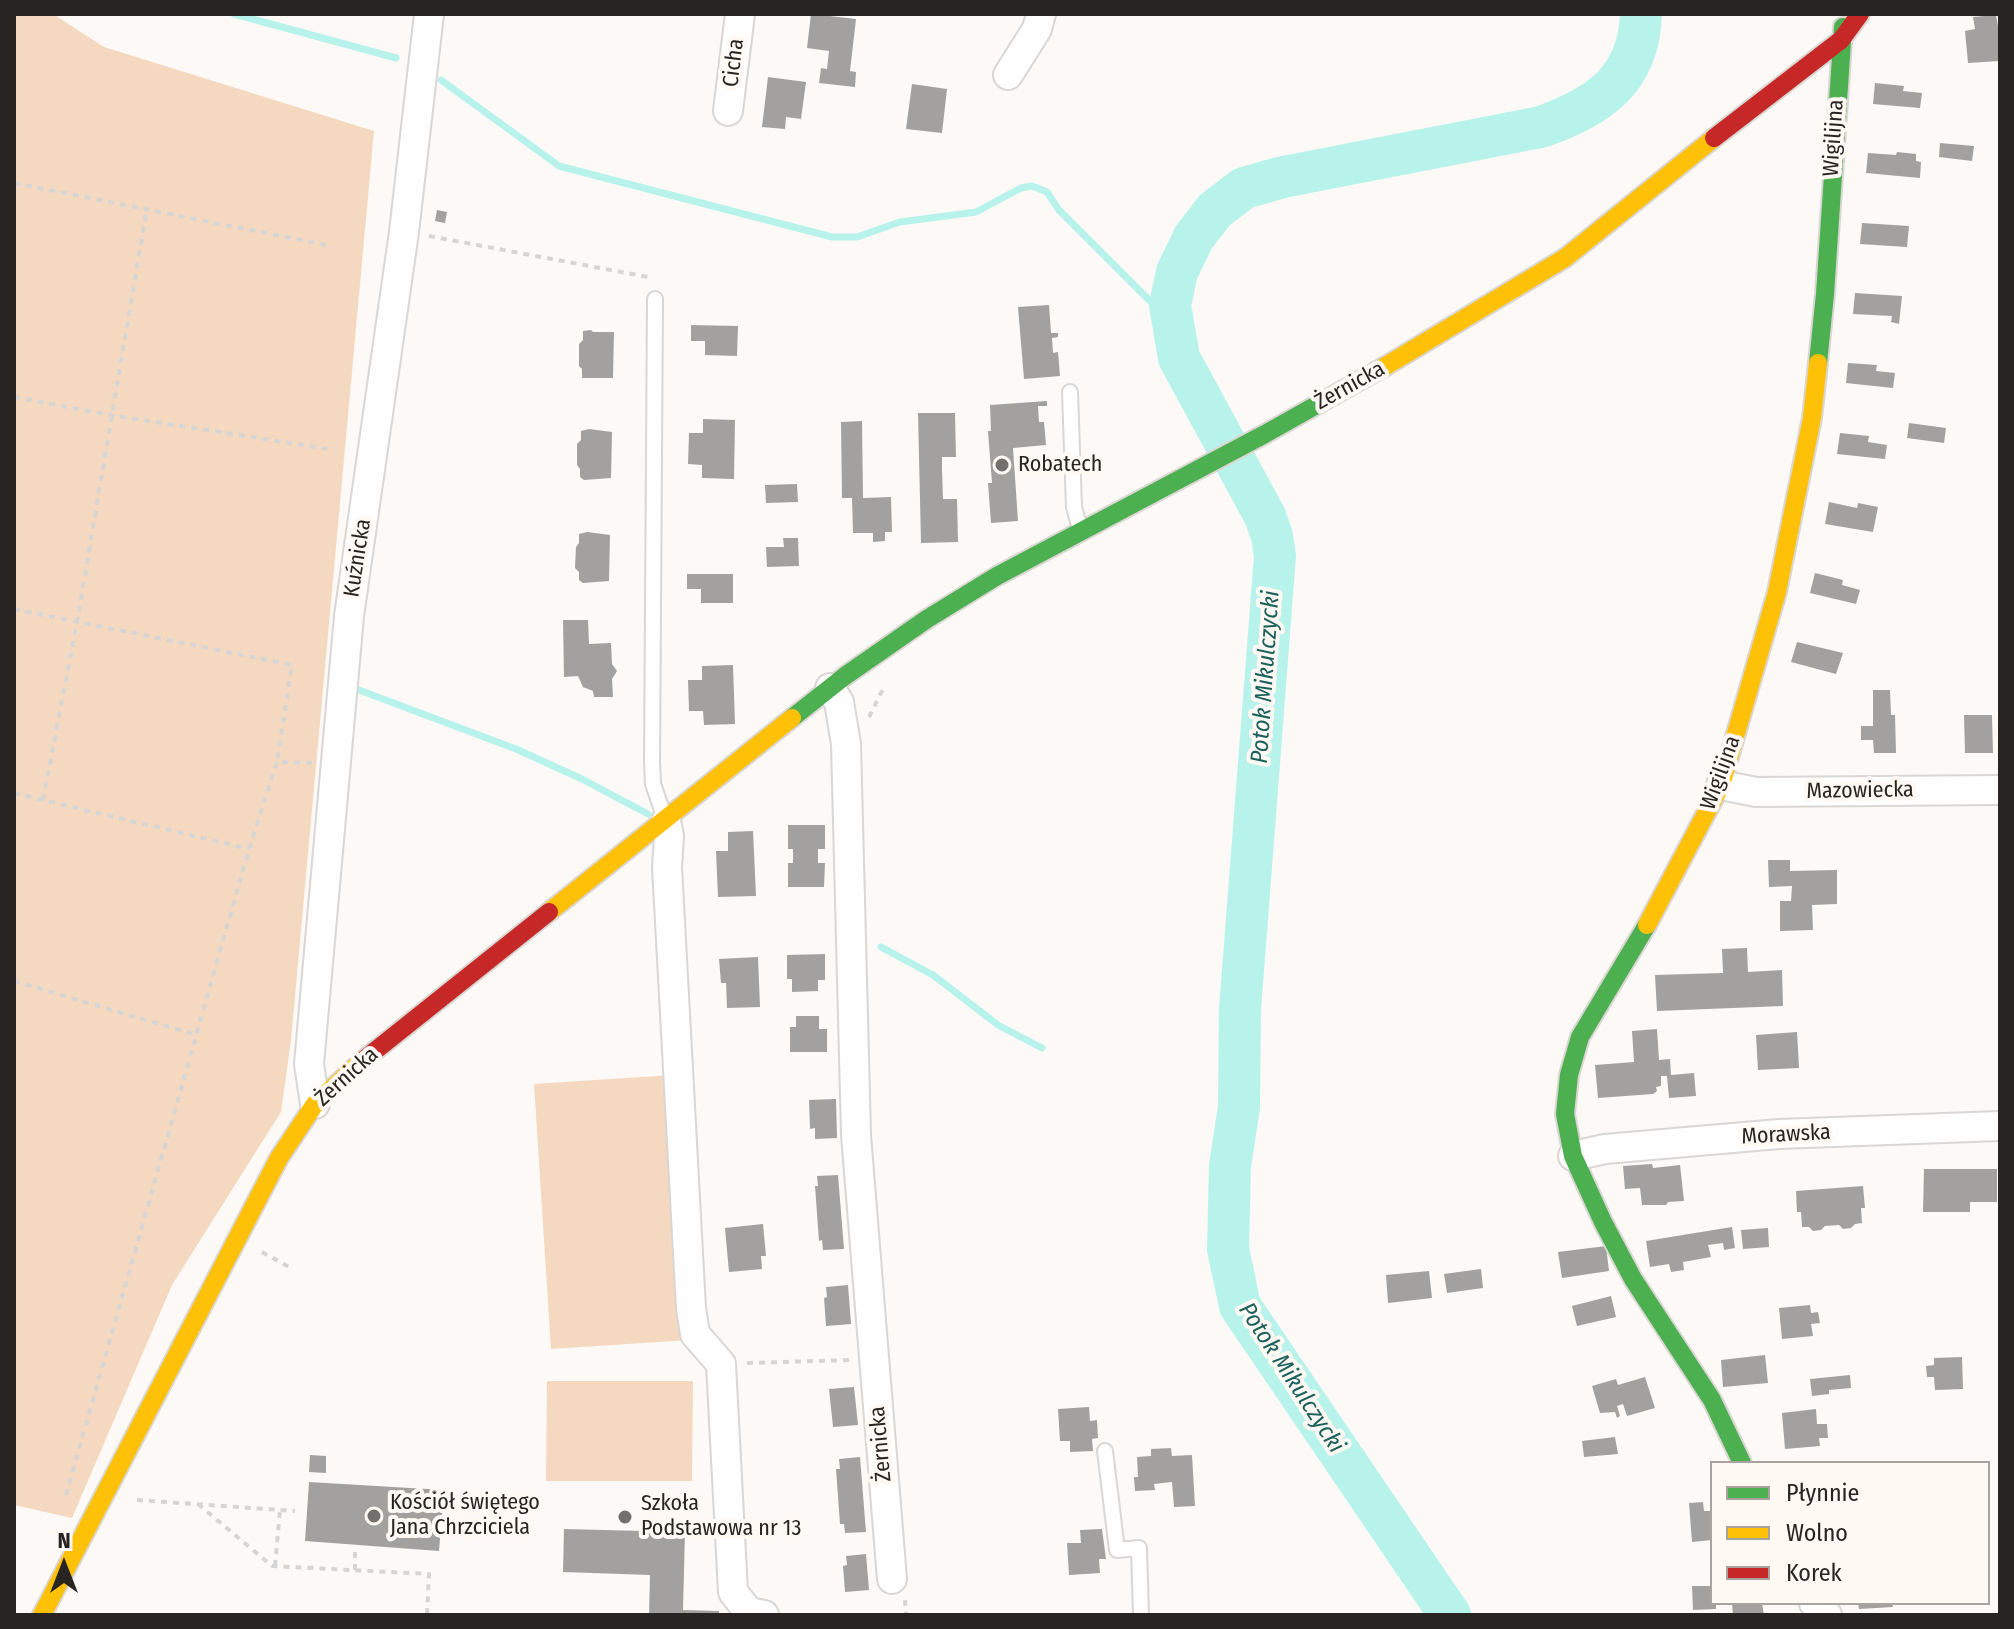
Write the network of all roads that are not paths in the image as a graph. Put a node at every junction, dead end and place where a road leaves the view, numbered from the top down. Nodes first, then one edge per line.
1 (429, 14) edge
2 (740, 14) edge
3 (1041, 14) edge
4 (1833, 14) edge
5 (1845, 14) edge
6 (1860, 14) edge
7 (1841, 40) junction
8 (1008, 75) dead end
9 (728, 111) dead end
10 (655, 299) road end
11 (1070, 392) dead end
12 (1080, 530) junction
13 (830, 688) junction
14 (1721, 785) junction
15 (2000, 790) edge
16 (666, 821) junction
17 (315, 1104) junction
18 (2000, 1126) edge
19 (1573, 1156) junction
20 (1105, 1451) dead end
21 (1741, 1461) edge
22 (892, 1579) dead end
23 (42, 1615) edge
24 (764, 1615) edge
25 (1141, 1615) edge

1 - 17 street, Kuźnicka
2 - 9 street, Cicha
3 - 8 street
4 - 7 lane
5 - 7 street, Wigilijna
6 - 7 street, Żernicka
7 - 12 street, Żernicka
7 - 14 street, Wigilijna
10 - 16 lane
11 - 12 lane
12 - 13 street, Żernicka
13 - 16 street, Żernicka
13 - 22 street, Żernicka
14 - 15 street, Mazowiecka
14 - 19 street, Wigilijna
16 - 17 street, Żernicka
16 - 24 street
17 - 23 street, Żernicka
18 - 19 street, Morawska
19 - 21 street, Wigilijna
20 - 25 lane

